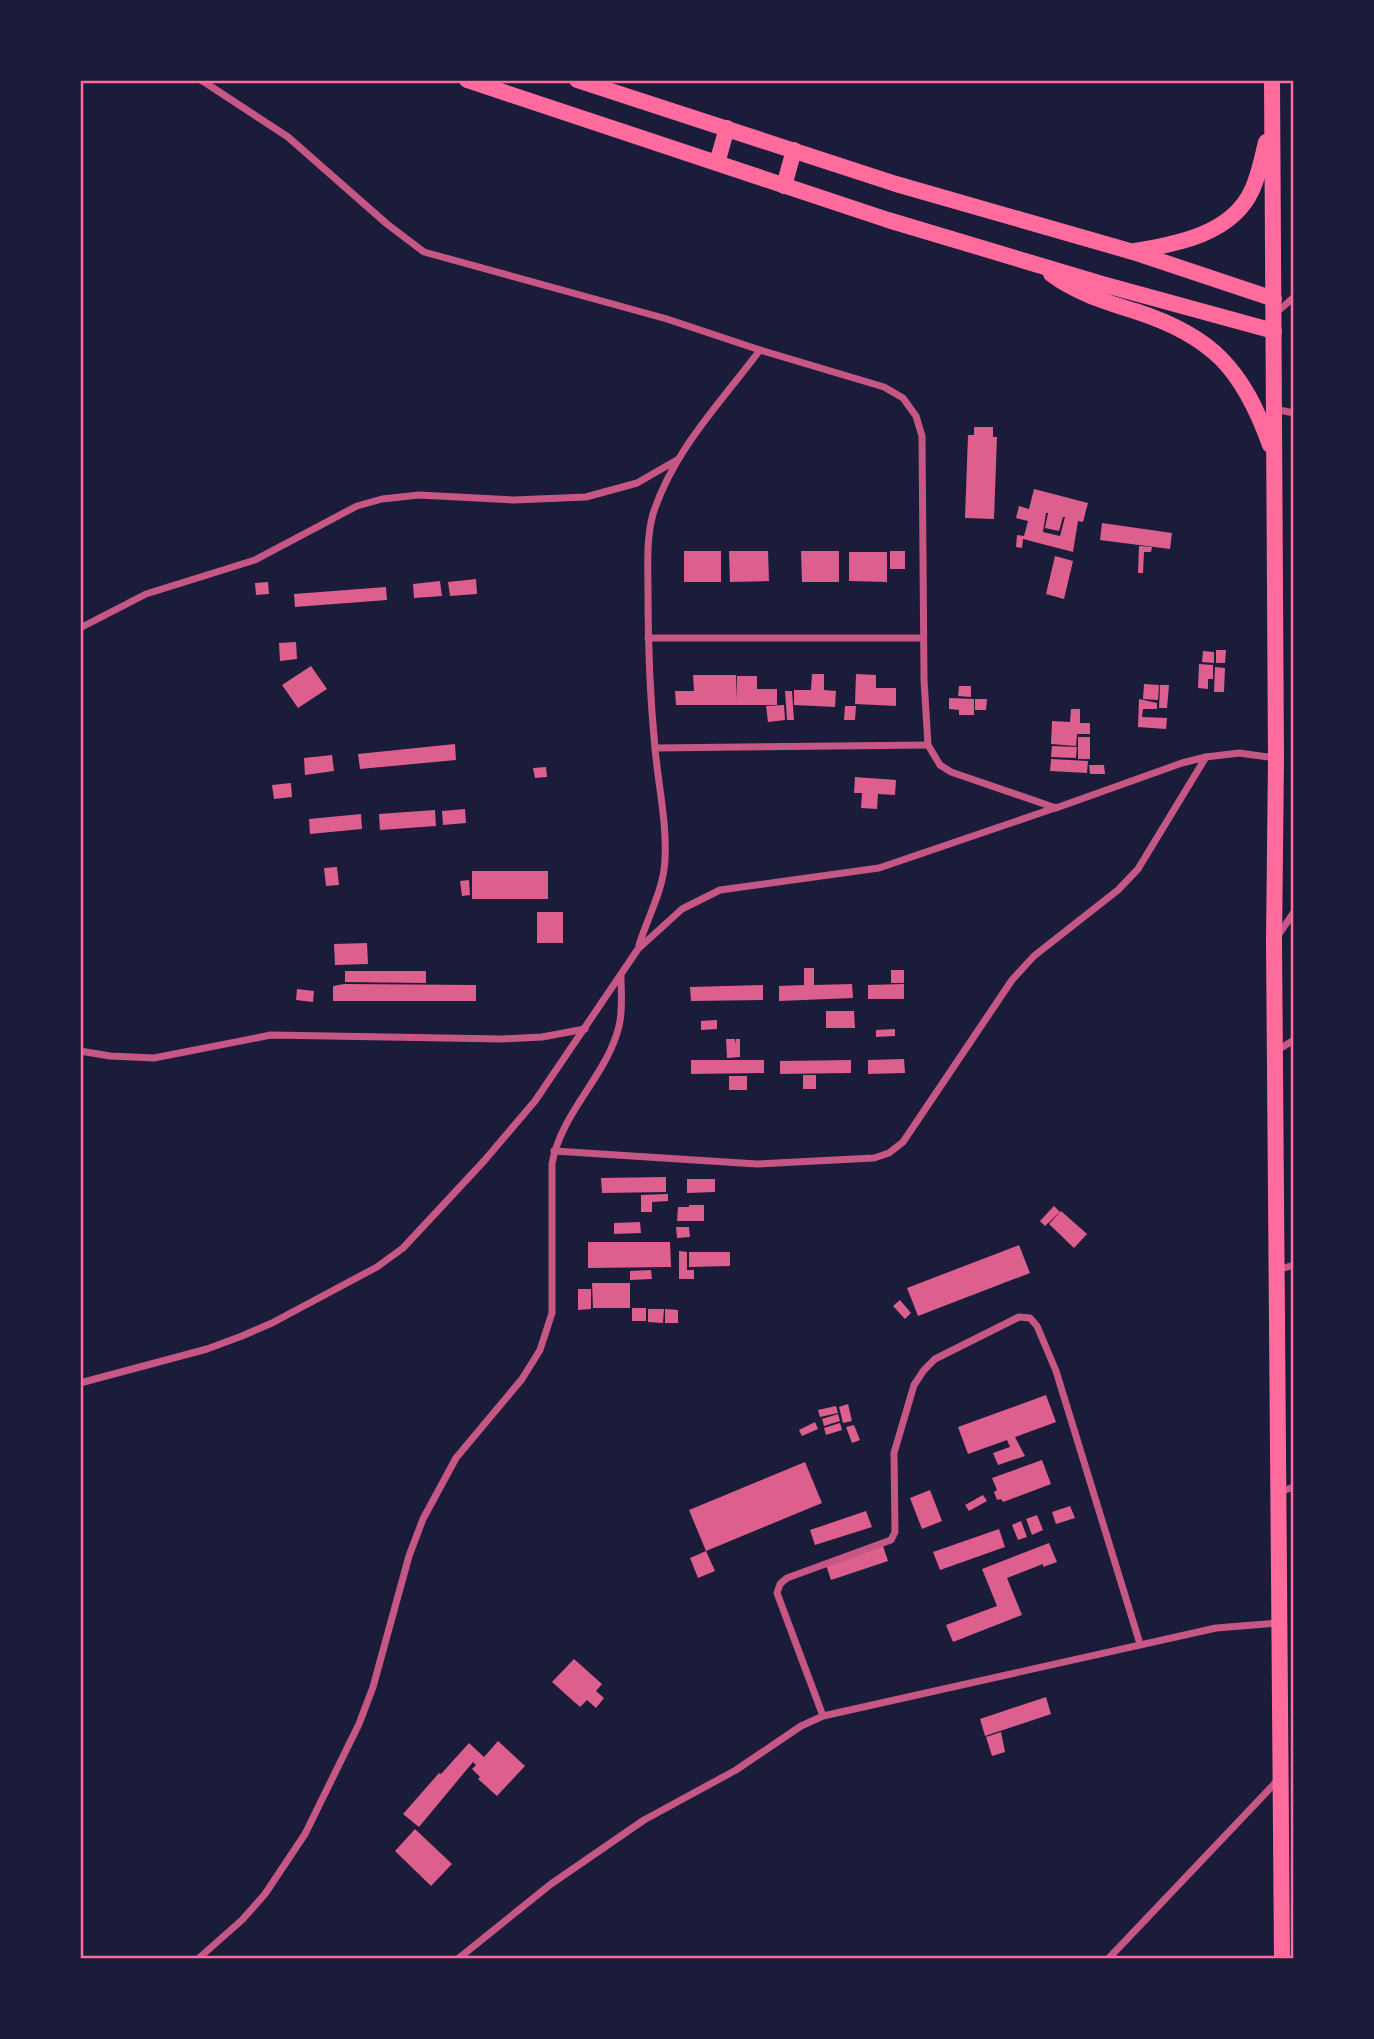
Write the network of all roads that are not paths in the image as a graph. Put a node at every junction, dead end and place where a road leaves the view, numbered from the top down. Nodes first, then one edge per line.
1 (201, 80) edge
2 (467, 80) edge
3 (577, 80) edge
4 (1272, 80) edge
5 (1271, 119) junction
6 (727, 128) junction
7 (794, 150) junction
8 (717, 163) junction
9 (784, 186) junction
10 (1133, 252) junction
11 (1038, 264) junction
12 (1293, 298) edge
13 (1274, 307) junction
14 (1274, 331) junction
15 (760, 350) junction
16 (1274, 408) junction
17 (1293, 413) edge
18 (1275, 458) junction
19 (678, 459) junction
20 (80, 628) edge
21 (648, 638) junction
22 (923, 638) junction
23 (928, 745) junction
24 (655, 748) junction
25 (1206, 757) junction
26 (1276, 759) junction
27 (1056, 808) junction
28 (1293, 912) edge
29 (1274, 942) junction
30 (638, 949) junction
31 (621, 976) junction
32 (585, 1029) junction
33 (1293, 1040) edge
34 (80, 1051) edge
35 (1275, 1051) junction
36 (555, 1152) junction
37 (1293, 1265) edge
38 (1277, 1270) junction
39 (80, 1383) edge
40 (1286, 1490) edge
41 (1280, 1623) junction
42 (1140, 1644) junction
43 (1287, 1695) edge
44 (823, 1716) junction
45 (1281, 1777) junction
46 (1288, 1856) edge
47 (199, 1958) edge
48 (459, 1958) edge
49 (1109, 1958) edge
50 (1282, 1958) edge

1 - 15 street
2 - 8 highway
3 - 6 highway
4 - 5 highway
5 - 10 highway
5 - 13 highway
6 - 7 highway
6 - 8 highway
7 - 9 highway
7 - 10 highway
8 - 9 highway
9 - 11 highway
10 - 13 highway
11 - 14 highway
11 - 18 highway
12 - 13 street
13 - 14 highway
14 - 16 highway
15 - 19 street
15 - 22 street
16 - 17 street
16 - 18 highway
18 - 26 highway
19 - 20 street
19 - 21 street
21 - 22 street
21 - 24 street
22 - 23 street
23 - 24 street
23 - 27 street
24 - 30 street
25 - 26 street
25 - 27 street
25 - 36 street
26 - 29 highway
27 - 30 street
28 - 29 street
29 - 35 highway
30 - 31 street
31 - 32 street
31 - 36 street
32 - 34 street
32 - 39 street
33 - 35 street
35 - 38 highway
36 - 47 street
37 - 38 street
38 - 40 highway
40 - 41 highway
41 - 42 street
41 - 43 highway
42 - 44 street
42 - 44 street
43 - 45 highway
44 - 48 street
45 - 46 highway
45 - 49 street
46 - 50 highway

